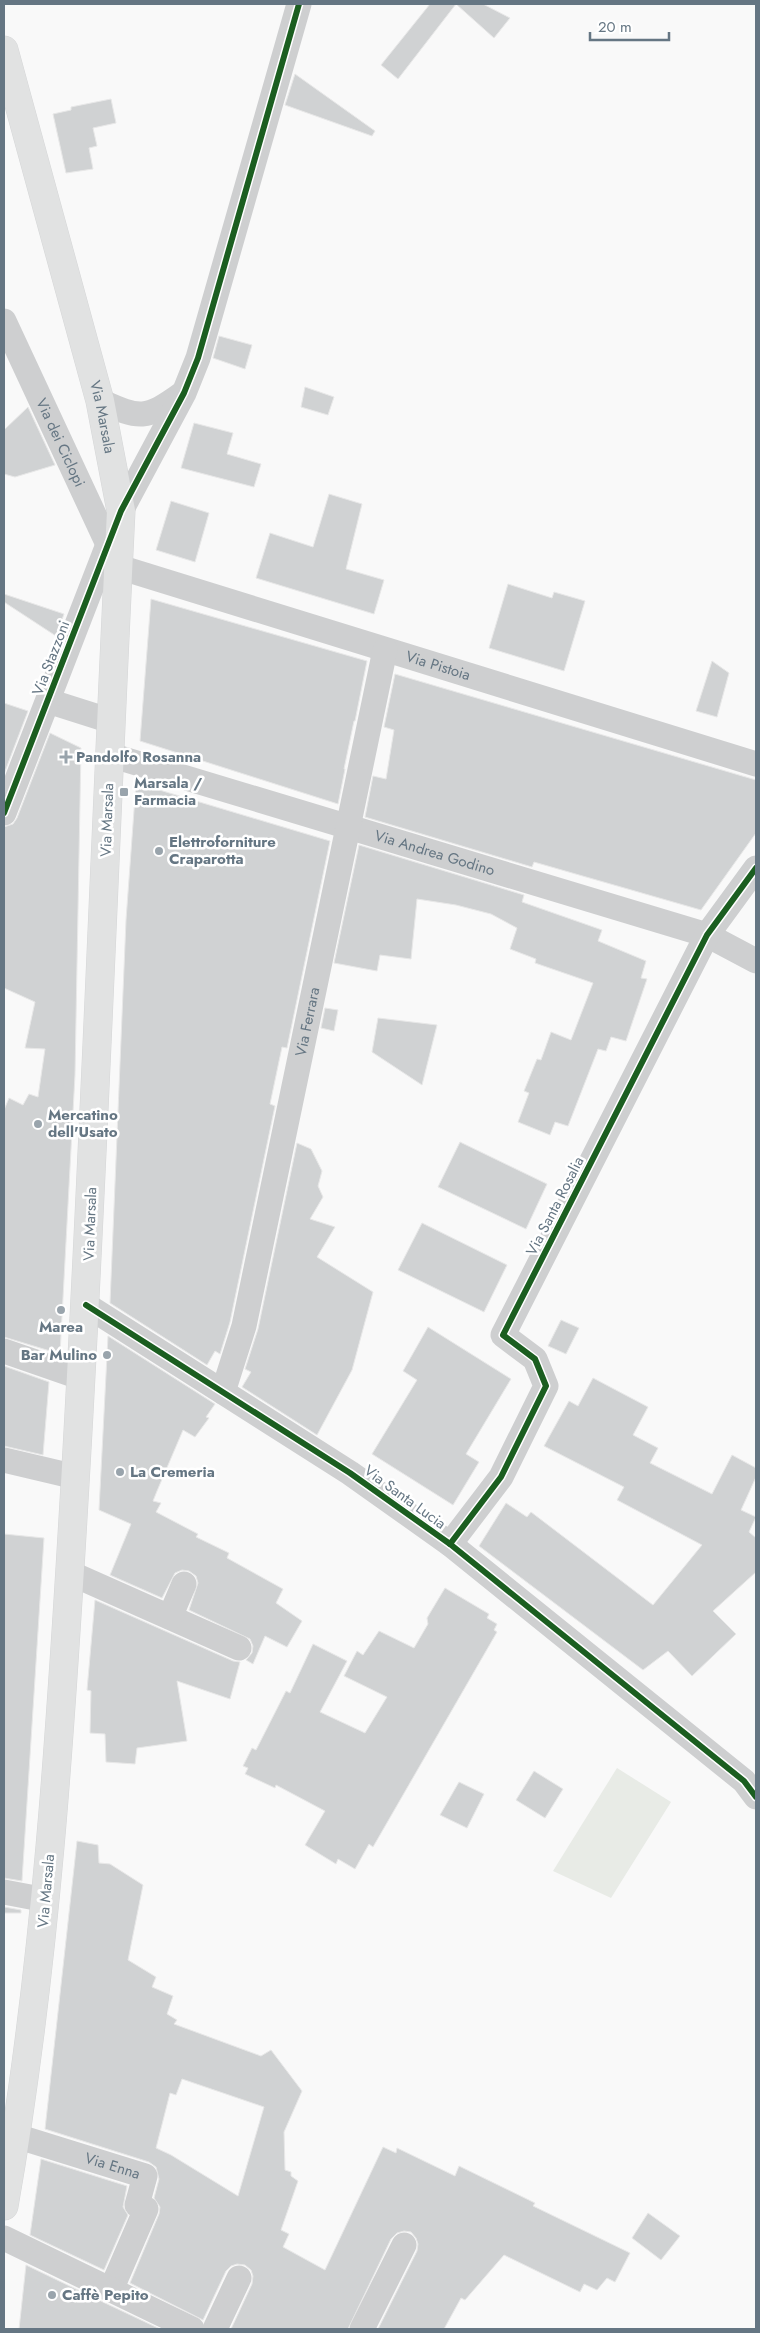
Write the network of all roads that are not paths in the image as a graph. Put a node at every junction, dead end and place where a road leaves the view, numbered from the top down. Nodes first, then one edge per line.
1 (299, 4) edge
2 (4, 50) edge
3 (4, 321) edge
4 (184, 392) junction
5 (100, 401) junction
6 (121, 511) junction
7 (115, 559) junction
8 (385, 650) junction
9 (48, 701) junction
10 (111, 721) junction
11 (110, 755) junction
12 (756, 764) edge
13 (4, 813) edge
14 (348, 827) junction
15 (756, 868) edge
16 (707, 935) junction
17 (756, 961) edge
18 (86, 1305) junction
19 (4, 1351) edge
20 (82, 1378) junction
21 (223, 1392) junction
22 (4, 1460) edge
23 (76, 1477) junction
24 (450, 1544) junction
25 (70, 1573) junction
26 (184, 1584) dead end
27 (170, 1617) junction
28 (239, 1648) dead end
29 (756, 1797) edge
30 (4, 1892) edge
31 (46, 1900) junction
32 (16, 2136) junction
33 (4, 2206) edge
34 (4, 2238) edge
35 (404, 2244) dead end
36 (240, 2278) dead end
37 (111, 2290) junction
38 (192, 2329) edge
39 (215, 2329) edge
40 (362, 2329) edge

1 - 4 street
2 - 5 main road, Via Marsala
3 - 7 street, Via dei Ciclopi
4 - 5 street
4 - 6 street
5 - 6 main road, Via Marsala
6 - 7 main road, Via Marsala
7 - 8 street, Via Pistoia
7 - 9 street, Via Stazzoni
7 - 10 main road, Via Marsala
8 - 12 street, Via Pistoia
8 - 14 street, Via Ferrara
9 - 10 street, Via Stazzoni
9 - 13 street, Via Stazzoni
10 - 11 main road, Via Marsala
11 - 14 street, Via Andrea Godino
11 - 18 main road, Via Marsala
14 - 16 street, Via Andrea Godino
14 - 21 street, Via Ferrara
15 - 16 street, Via Santa Rosalia
16 - 17 street, Via Andrea Godino
16 - 24 street, Via Santa Rosalia
18 - 20 main road, Via Marsala
18 - 21 street, Via Santa Lucia
19 - 20 street
20 - 23 main road, Via Marsala
21 - 24 street, Via Santa Lucia
22 - 23 street
23 - 25 main road, Via Marsala
24 - 29 street, Via Santa Lucia
25 - 27 street
25 - 31 main road, Via Marsala
26 - 27 street
27 - 28 street
30 - 31 street
31 - 32 main road, Via Marsala
32 - 33 main road, Via Marsala
32 - 37 street, Via Enna
34 - 37 street
35 - 40 street
36 - 39 street
37 - 38 street

